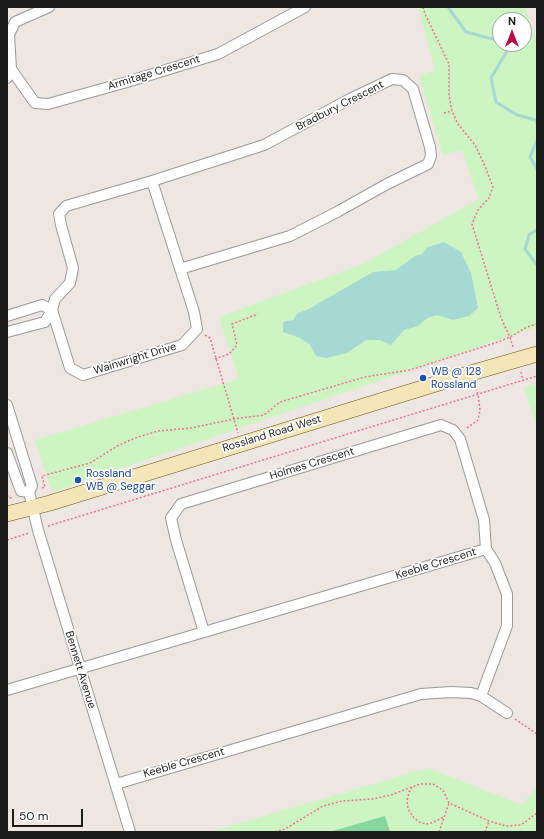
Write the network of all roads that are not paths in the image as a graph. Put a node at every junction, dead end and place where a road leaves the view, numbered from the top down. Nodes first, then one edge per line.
1 (49, 7) edge
2 (305, 7) edge
3 (8, 72) edge
4 (152, 181) junction
5 (180, 269) junction
6 (52, 310) junction
7 (7, 316) edge
8 (7, 332) edge
9 (537, 354) edge
10 (7, 406) edge
11 (7, 453) edge
12 (28, 492) junction
13 (32, 507) junction
14 (7, 514) edge
15 (486, 549) junction
16 (204, 632) junction
17 (80, 669) junction
18 (7, 690) edge
19 (481, 696) junction
20 (508, 713) road end
21 (116, 784) junction
22 (130, 832) edge

1 - 3 street, Armitage Crescent
2 - 3 street, Armitage Crescent
4 - 5 street
4 - 5 street, Bradbury Crescent
4 - 6 street, Bradbury Crescent
5 - 6 street, Wainwright Drive
6 - 7 street
6 - 8 street, Bradbury Crescent
9 - 13 main road, Rossland Road West
10 - 12 street
11 - 12 street
12 - 13 street, Bennett Avenue
13 - 14 main road, Rossland Road West
13 - 17 street, Bennett Avenue
15 - 16 street, Keeble Crescent
15 - 16 street, Holmes Crescent
15 - 19 street, Keeble Crescent
16 - 17 street, Keeble Crescent
17 - 18 street, Keeble Crescent
17 - 21 street, Bennett Avenue
19 - 20 street
19 - 21 street, Keeble Crescent
21 - 22 street, Bennett Avenue

